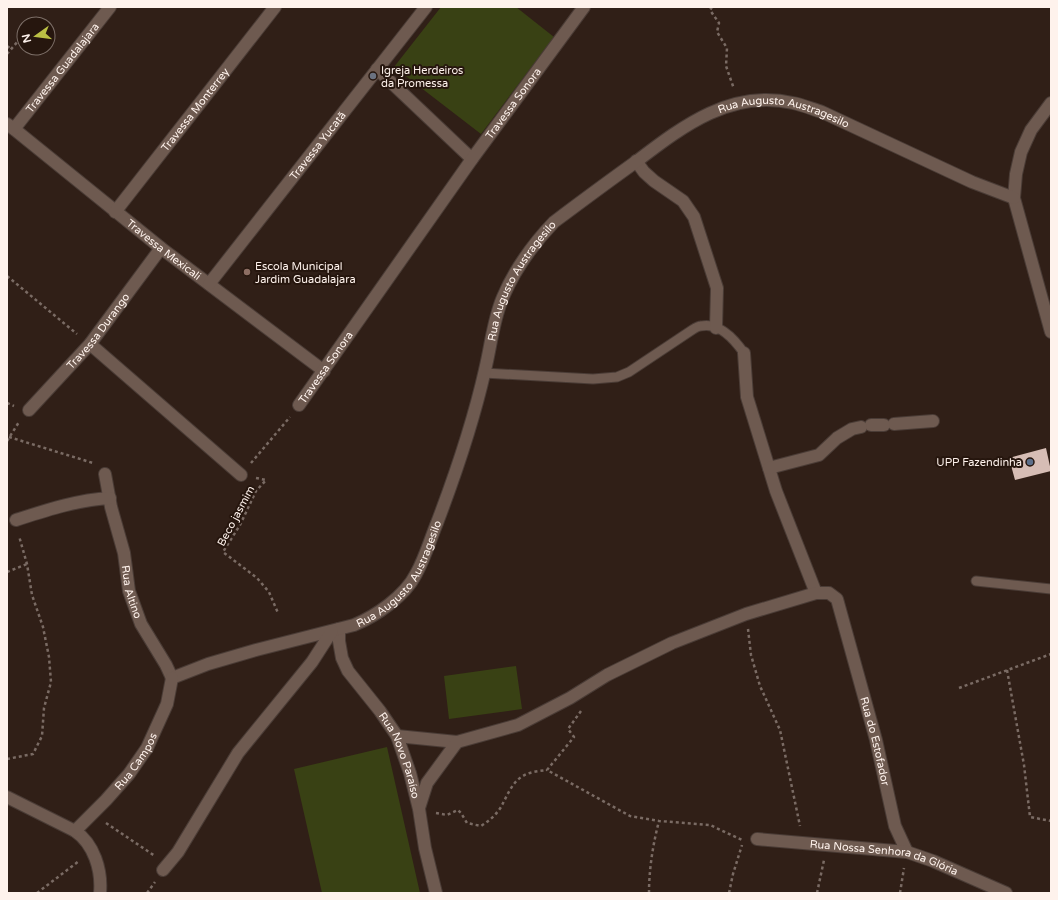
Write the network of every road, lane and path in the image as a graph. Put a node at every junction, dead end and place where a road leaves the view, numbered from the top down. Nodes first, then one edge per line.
1 (110, 7) edge
2 (274, 7) edge
3 (426, 7) edge
4 (584, 7) edge
5 (712, 7) edge
6 (16, 43) edge
7 (7, 46) edge
8 (11, 49) junction
9 (7, 54) edge
10 (377, 70) junction
11 (1051, 103) edge
12 (738, 104) junction
13 (10, 127) edge
14 (472, 159) junction
15 (636, 161) junction
16 (1014, 198) junction
17 (115, 212) junction
18 (161, 248) junction
19 (7, 276) edge
20 (209, 284) junction
21 (716, 328) junction
22 (1051, 332) edge
23 (90, 344) junction
24 (744, 353) joint
25 (324, 371) junction
26 (484, 373) junction
27 (299, 405) joint
28 (29, 410) joint
29 (933, 421) dead end
30 (9, 437) junction
31 (7, 441) edge
32 (769, 468) junction
33 (105, 474) joint
34 (241, 474) junction
35 (110, 498) junction
36 (16, 520) joint
37 (27, 564) junction
38 (7, 572) edge
39 (976, 581) dead end
40 (1051, 589) edge
41 (816, 593) junction
42 (278, 613) dead end
43 (746, 614) junction
44 (335, 630) junction
45 (1051, 654) edge
46 (1007, 670) junction
47 (172, 678) junction
48 (960, 688) dead end
49 (585, 705) dead end
50 (397, 736) junction
51 (456, 742) junction
52 (7, 759) edge
53 (547, 770) junction
54 (7, 797) edge
55 (92, 814) junction
56 (420, 814) junction
57 (659, 821) junction
58 (1051, 821) edge
59 (75, 830) junction
60 (756, 839) dead end
61 (803, 843) junction
62 (827, 844) junction
63 (91, 848) junction
64 (907, 852) junction
65 (166, 867) joint
66 (37, 893) edge
67 (100, 893) edge
68 (436, 893) edge
69 (649, 893) edge
70 (729, 893) edge
71 (818, 893) edge
72 (900, 893) edge
73 (1006, 893) edge

1 - 13 street, Travessa Guadalajara
2 - 17 street, Travessa Monterrey
3 - 10 street, Travessa Yucatã
4 - 14 street, Travessa Sonora
5 - 12 path
6 - 8 path
7 - 8 path
8 - 9 path
10 - 14 street
10 - 20 street, Travessa Yucatã
11 - 16 street
12 - 15 street, Rua Augusto Austragesilo
12 - 16 street, Rua Augusto Austragesilo
13 - 17 street, Travessa Mexicali
14 - 25 street, Travessa Sonora
15 - 21 street
15 - 26 street, Rua Augusto Austragesilo
16 - 22 street
17 - 18 street, Travessa Mexicali
18 - 20 street, Travessa Mexicali
18 - 23 street, Travessa Durango
19 - 23 path
20 - 25 street, Travessa Mexicali
21 - 24 lane
21 - 26 lane
23 - 28 street, Travessa Durango
23 - 34 street
24 - 32 street
25 - 27 street, Travessa Sonora
26 - 44 street, Rua Augusto Austragesilo
27 - 34 path, Travessa Sonora
28 - 30 path
29 - 32 street
30 - 31 path
30 - 33 path
32 - 41 street
33 - 35 street, Rua Altino
34 - 42 path, Beco jasmim
35 - 36 street
35 - 47 street, Rua Altino
36 - 37 path
37 - 38 path
37 - 52 path
39 - 40 lane
41 - 43 street
41 - 64 street, Rua do Estofador
43 - 51 street
43 - 61 path
44 - 47 street, Rua Augusto Austragesilo
44 - 50 street, Rua Novo Paraíso
44 - 65 street
45 - 46 path
46 - 48 path
46 - 58 path
47 - 55 street, Rua Campos
49 - 53 path
50 - 51 street
50 - 56 street, Rua Novo Paraíso
51 - 56 street
53 - 56 path
53 - 57 path
54 - 59 street
55 - 59 street, Rua Campos
55 - 65 path
56 - 68 street, Rua Novo Paraíso
57 - 69 path
57 - 70 path
59 - 63 street
60 - 61 street, Rua Nossa Senhora da Glória
61 - 62 street, Rua Nossa Senhora da Glória
62 - 64 street, Rua Nossa Senhora da Glória
62 - 71 path
63 - 66 path
63 - 67 street
64 - 72 path
64 - 73 street, Rua Nossa Senhora da Glória

